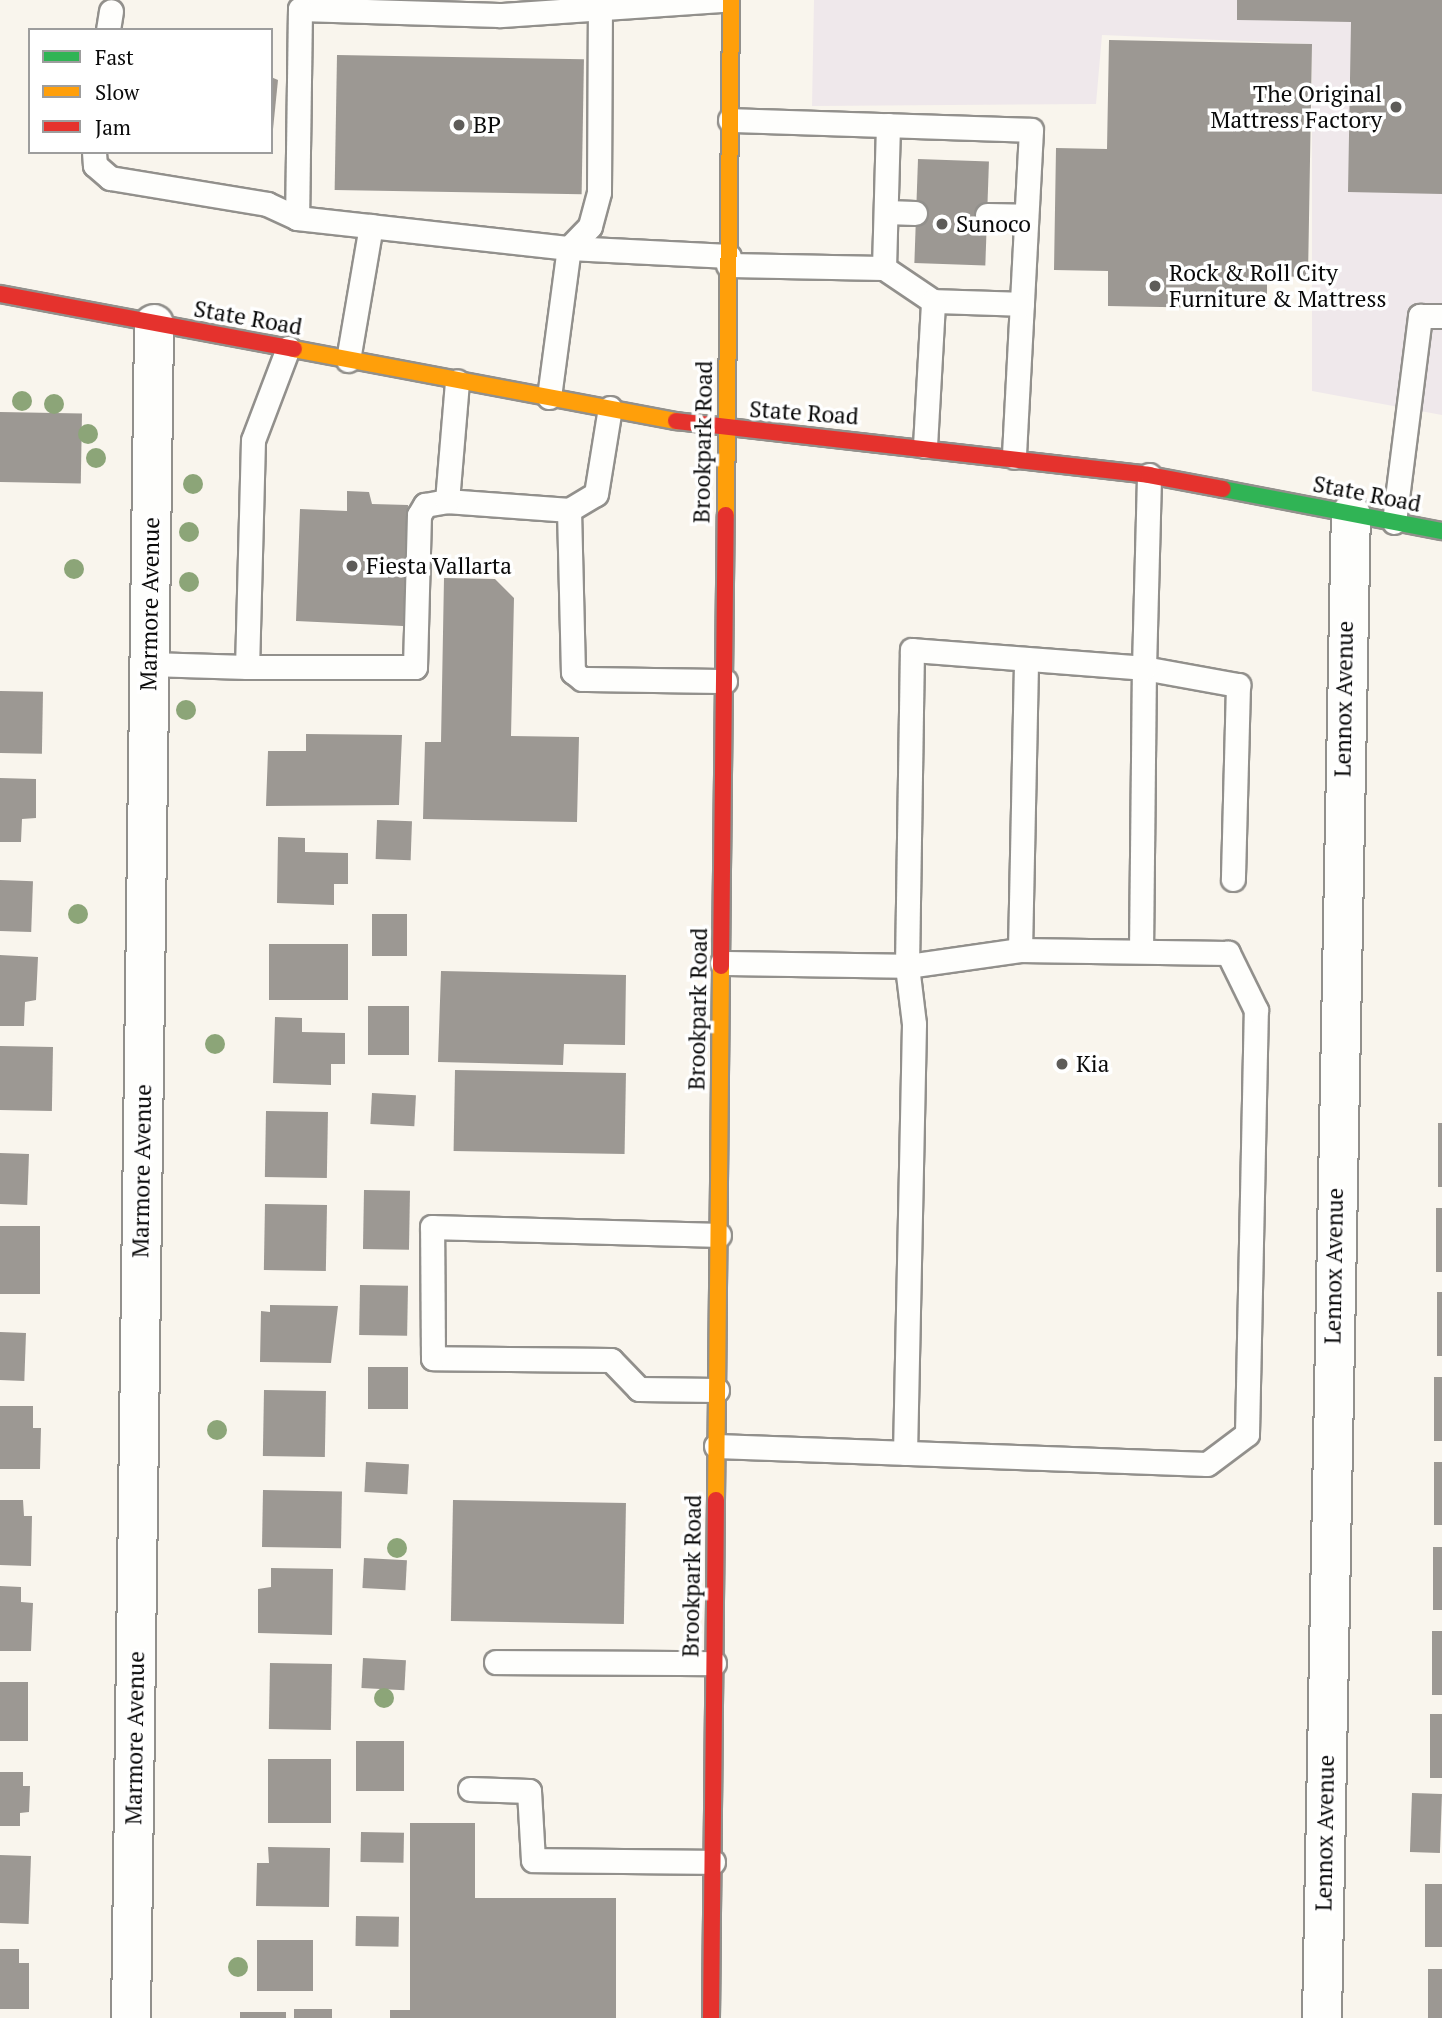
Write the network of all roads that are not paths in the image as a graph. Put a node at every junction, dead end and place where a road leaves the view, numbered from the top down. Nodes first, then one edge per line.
1 (721, 0) edge
2 (732, 0) edge
3 (600, 8) junction
4 (730, 120) junction
5 (888, 125) junction
6 (94, 154) edge
7 (886, 212) junction
8 (915, 213) dead end
9 (987, 215) dead end
10 (1026, 216) junction
11 (297, 218) junction
12 (371, 226) junction
13 (569, 248) junction
14 (729, 260) junction
15 (884, 268) junction
16 (0, 294) edge
17 (933, 301) junction
18 (1023, 304) junction
19 (1442, 317) edge
20 (155, 324) junction
21 (288, 348) junction
22 (348, 360) junction
23 (457, 381) junction
24 (549, 397) junction
25 (610, 408) junction
26 (727, 431) junction
27 (925, 446) junction
28 (1014, 457) junction
29 (1149, 475) junction
30 (447, 502) junction
31 (569, 510) junction
32 (1352, 514) junction
33 (1394, 522) junction
34 (1442, 531) edge
35 (1026, 659) junction
36 (149, 664) junction
37 (247, 667) junction
38 (1144, 668) junction
39 (724, 681) junction
40 (1233, 879) dead end
41 (1020, 950) junction
42 (1141, 951) junction
43 (722, 963) junction
44 (907, 967) junction
45 (719, 1235) junction
46 (717, 1390) junction
47 (716, 1446) junction
48 (905, 1453) junction
49 (496, 1662) dead end
50 (714, 1663) junction
51 (470, 1789) dead end
52 (713, 1862) junction
53 (131, 2018) edge
54 (711, 2018) edge
55 (1322, 2018) edge

1 - 3 lane
2 - 4 main road, Brookpark Road
3 - 11 lane
3 - 13 lane
4 - 5 lane
4 - 14 main road, Brookpark Road
5 - 7 lane
5 - 10 lane
6 - 11 lane
7 - 8 lane
7 - 15 lane
9 - 10 lane
10 - 18 lane
11 - 12 lane
12 - 13 lane
12 - 22 lane
13 - 14 lane
13 - 24 lane
14 - 15 lane
14 - 26 main road, Brookpark Road
15 - 17 lane
16 - 20 main road, State Road
17 - 18 lane
17 - 27 lane
18 - 28 lane
19 - 33 lane
20 - 21 main road, State Road
20 - 36 street, Marmore Avenue
21 - 22 main road, State Road
21 - 37 lane
22 - 23 main road, State Road
23 - 24 main road, State Road
23 - 30 lane
24 - 25 main road, State Road
25 - 26 main road, State Road
25 - 31 lane
26 - 27 main road, State Road
26 - 39 main road, Brookpark Road
27 - 28 main road, State Road
28 - 29 main road, State Road
29 - 32 main road, State Road
29 - 38 lane
30 - 31 lane
30 - 37 lane
31 - 39 lane
32 - 33 main road, State Road
32 - 55 street, Lennox Avenue
33 - 34 main road, State Road
35 - 38 lane
35 - 41 lane
35 - 44 lane
36 - 37 lane
36 - 53 street, Marmore Avenue
38 - 40 lane
38 - 42 lane
39 - 43 main road, Brookpark Road
41 - 42 lane
41 - 44 lane
42 - 48 lane
43 - 44 lane
43 - 45 main road, Brookpark Road
44 - 48 lane
45 - 46 main road, Brookpark Road
45 - 46 lane
46 - 47 main road, Brookpark Road
47 - 48 lane
47 - 50 main road, Brookpark Road
49 - 50 lane
50 - 52 main road, Brookpark Road
51 - 52 lane
52 - 54 main road, Brookpark Road

